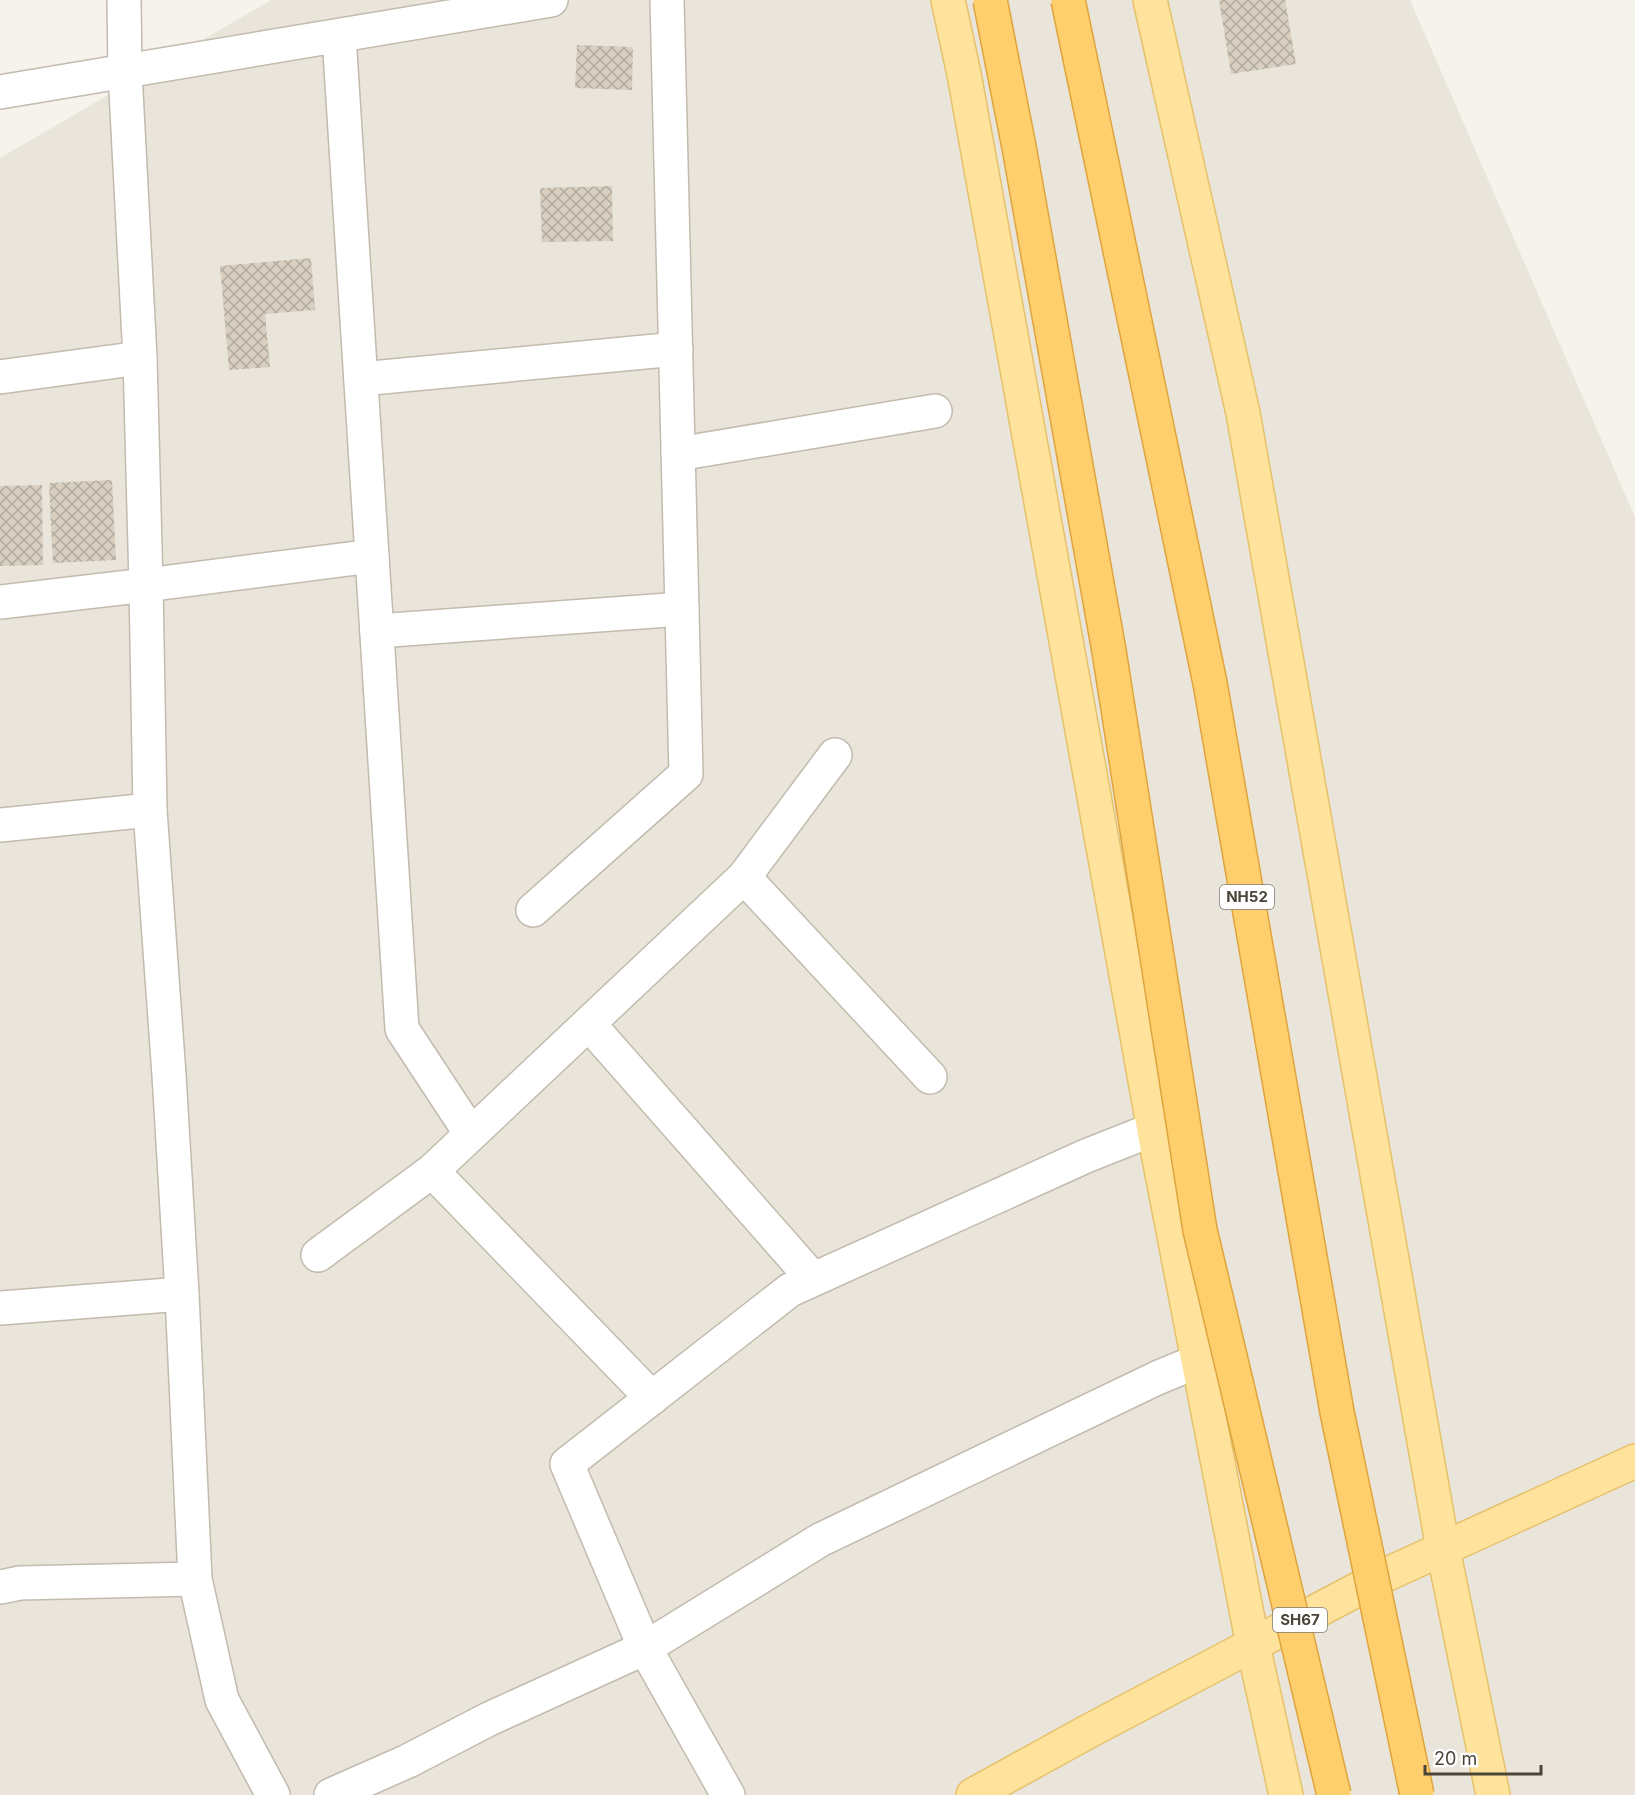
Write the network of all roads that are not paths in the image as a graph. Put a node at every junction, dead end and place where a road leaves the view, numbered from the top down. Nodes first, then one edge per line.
1 (124, 0) edge
2 (551, 0) edge
3 (667, 0) edge
4 (948, 0) edge
5 (990, 0) edge
6 (1068, 0) edge
7 (1150, 0) edge
8 (473, 7) edge
9 (339, 36) junction
10 (125, 72) junction
11 (0, 92) edge
12 (676, 349) junction
13 (140, 358) junction
14 (0, 377) edge
15 (361, 379) junction
16 (935, 411) dead end
17 (678, 454) junction
18 (372, 556) junction
19 (146, 585) junction
20 (0, 602) edge
21 (682, 609) junction
22 (377, 631) junction
23 (835, 755) dead end
24 (150, 810) junction
25 (0, 825) edge
26 (744, 877) junction
27 (533, 910) dead end
28 (589, 1024) junction
29 (930, 1077) dead end
30 (1154, 1129) junction
31 (471, 1134) junction
32 (432, 1171) junction
33 (318, 1255) dead end
34 (813, 1279) junction
35 (182, 1294) junction
36 (0, 1308) edge
37 (1198, 1361) junction
38 (652, 1398) junction
39 (1635, 1461) edge
40 (1443, 1549) junction
41 (195, 1579) junction
42 (0, 1587) edge
43 (1253, 1645) junction
44 (645, 1648) junction
45 (273, 1795) edge
46 (331, 1795) edge
47 (728, 1795) edge
48 (973, 1795) edge
49 (1286, 1795) edge
50 (1334, 1795) edge
51 (1417, 1795) edge
52 (1493, 1795) edge

1 - 10 street
2 - 8 street
3 - 12 street
4 - 30 main road
5 - 50 highway, bridge
6 - 51 highway, NH52, bridge
7 - 40 main road
8 - 9 street
9 - 10 street
9 - 15 street
10 - 11 street
10 - 13 street
12 - 15 street
12 - 17 street
13 - 14 street
13 - 19 street
15 - 18 street
16 - 17 street
17 - 21 street
18 - 19 street
18 - 22 street
19 - 20 street
19 - 24 street
21 - 22 street
21 - 27 street
22 - 31 street
23 - 26 street
24 - 25 street
24 - 35 street
26 - 28 street
26 - 29 street
28 - 31 street
28 - 34 street
30 - 34 street
30 - 37 main road
31 - 32 street
32 - 33 street
32 - 38 street
34 - 38 street
35 - 36 street
35 - 41 street
37 - 43 main road
37 - 44 street
38 - 44 street
39 - 40 main road, SH67
40 - 43 main road, SH67
40 - 52 main road
41 - 42 street
41 - 45 street
43 - 48 main road, SH67
43 - 49 main road
44 - 46 street
44 - 47 street

